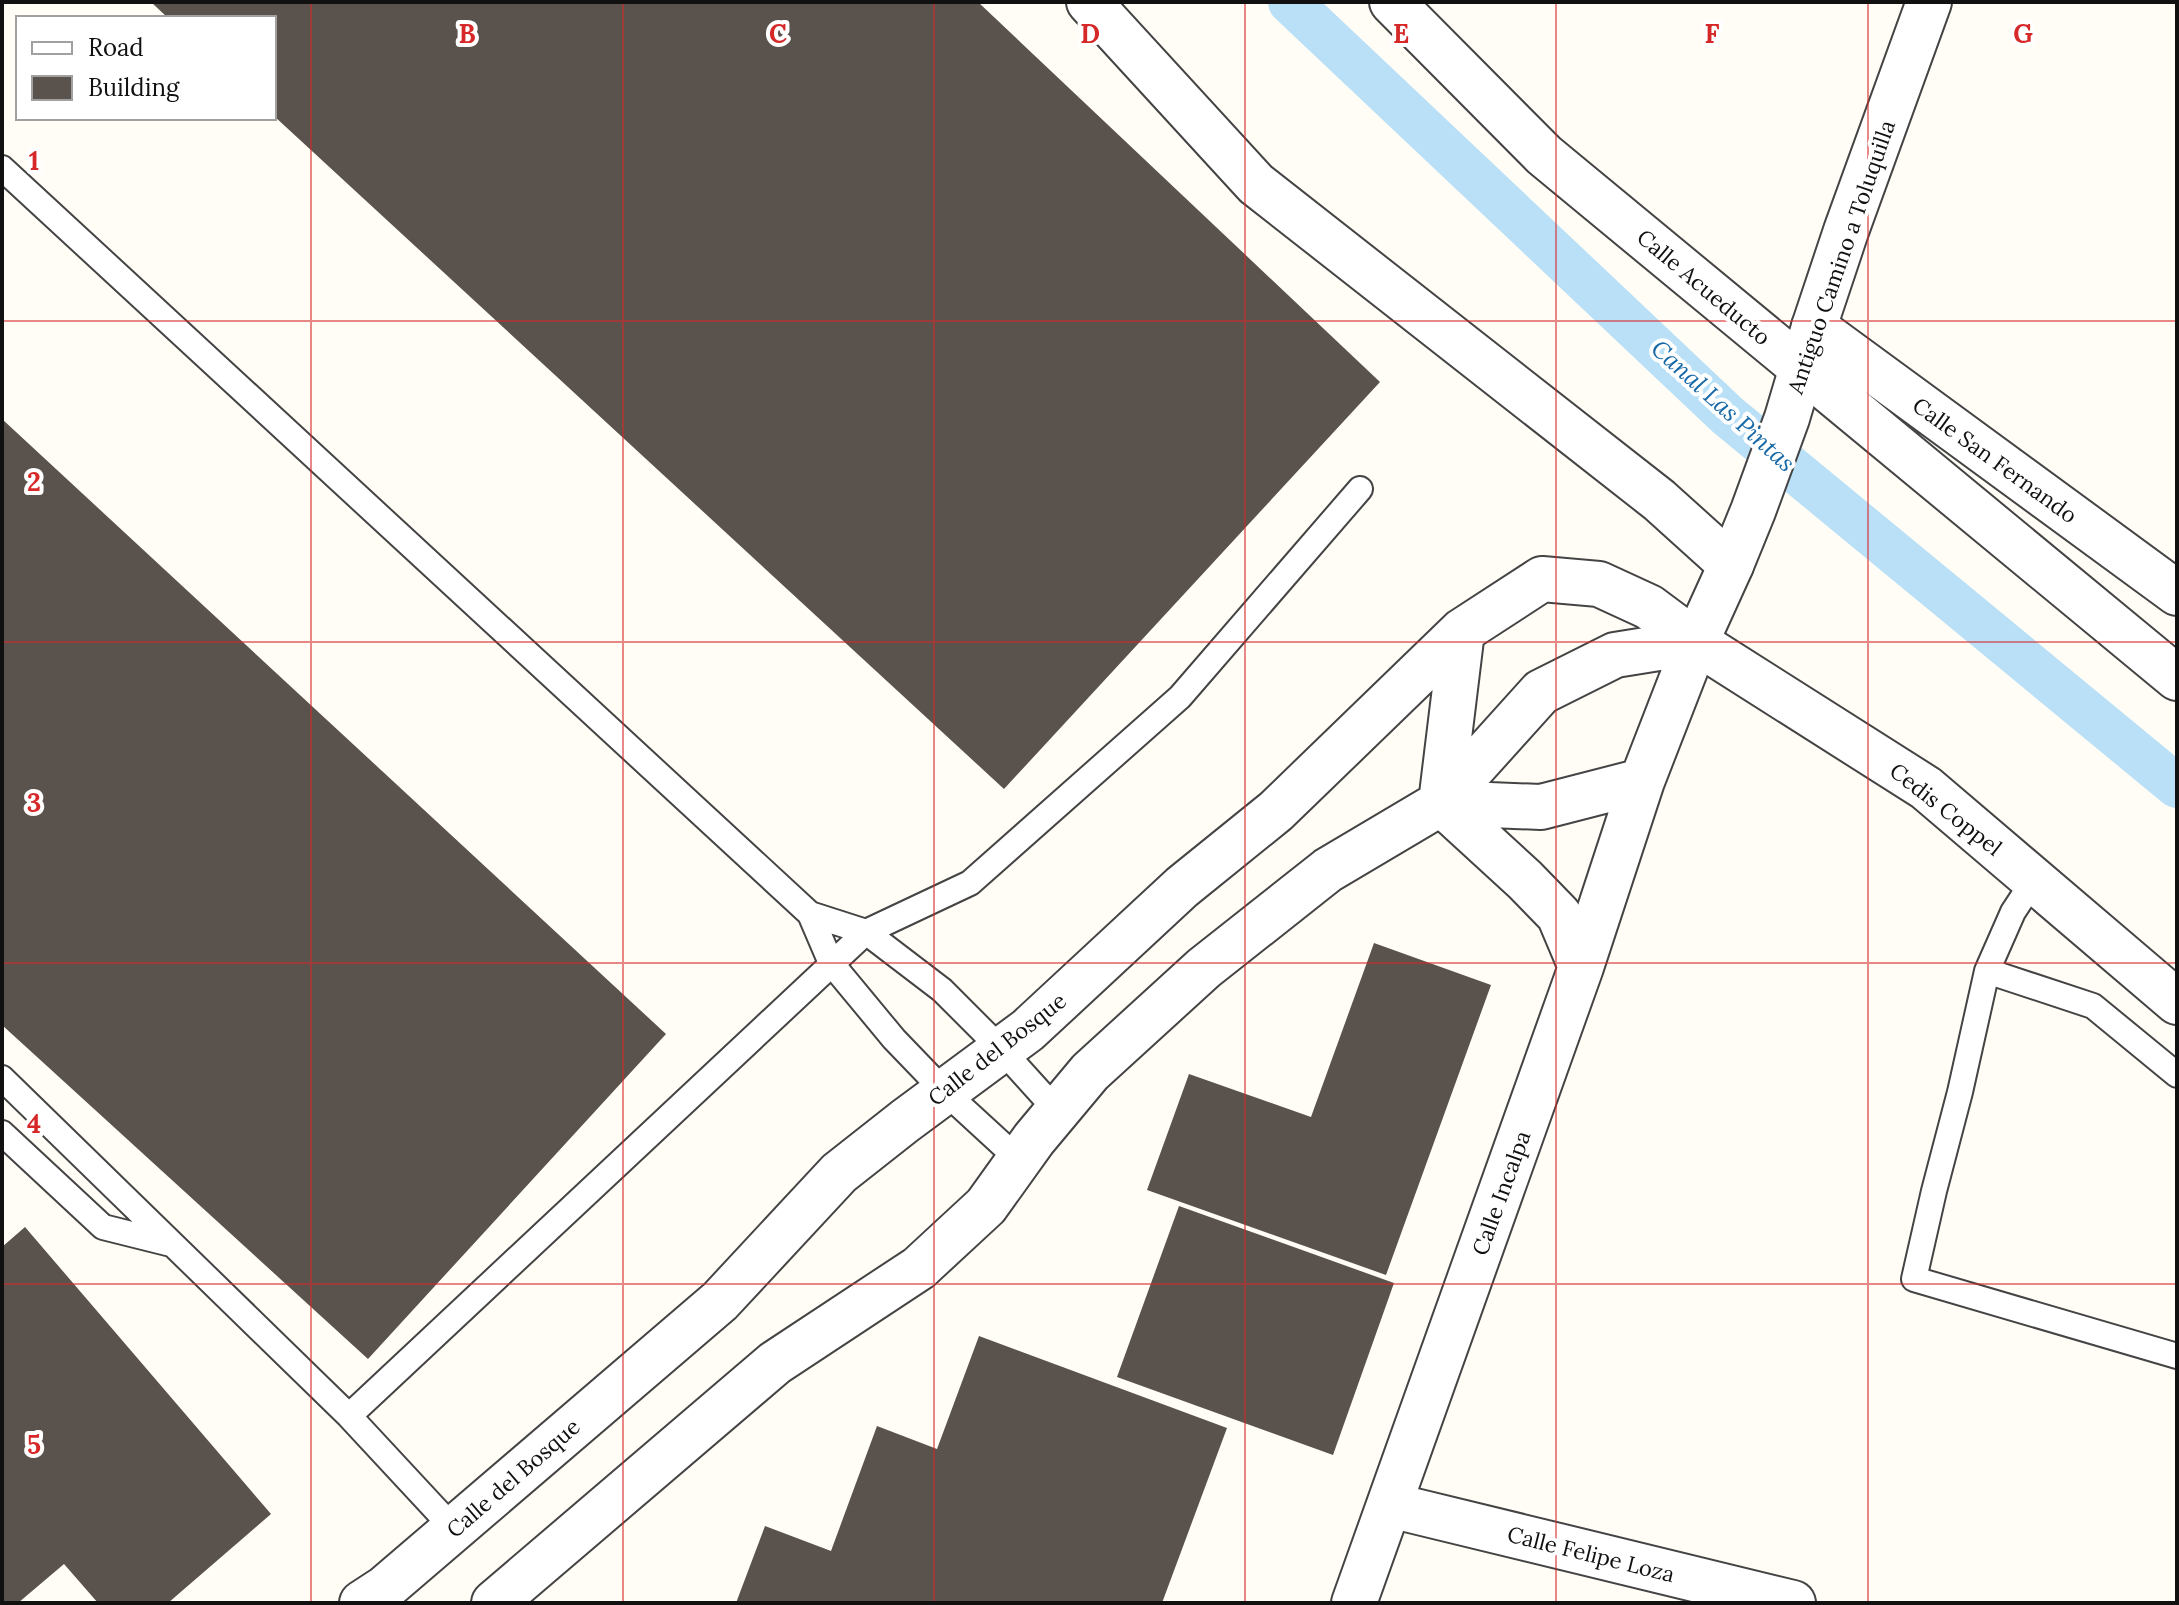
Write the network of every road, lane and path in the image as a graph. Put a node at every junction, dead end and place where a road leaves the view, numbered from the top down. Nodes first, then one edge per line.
1 (1089, 2) edge
2 (1392, 2) edge
3 (1929, 2) edge
4 (2, 168) edge
5 (1808, 347) junction
6 (1360, 489) dead end
7 (1731, 565) junction
8 (2177, 593) edge
9 (1462, 631) junction
10 (1696, 642) junction
11 (2177, 678) edge
12 (1642, 781) junction
13 (1441, 803) junction
14 (2034, 880) junction
15 (810, 914) junction
16 (866, 932) junction
17 (831, 963) junction
18 (1581, 967) junction
19 (1987, 971) junction
20 (2177, 1002) edge
21 (1001, 1049) junction
22 (2177, 1075) edge
23 (2, 1078) edge
24 (945, 1092) junction
25 (1057, 1111) junction
26 (8, 1148) edge
27 (1019, 1160) junction
28 (173, 1244) junction
29 (2177, 1356) edge
30 (349, 1416) junction
31 (1390, 1505) junction
32 (454, 1529) junction
33 (1749, 1598) edge
34 (362, 1603) edge
35 (494, 1603) edge
36 (1354, 1603) edge
37 (1793, 1603) edge

1 - 7 street
2 - 5 street, Calle Acueducto
3 - 5 street, Antiguo Camino a Toluquilla
4 - 15 lane
5 - 7 street, Antiguo Camino a Toluquilla
5 - 8 street, Calle San Fernando
5 - 11 street, Calle Acueducto
6 - 16 lane
7 - 10 street
9 - 10 street, Calle del Bosque
9 - 13 street
9 - 21 street, Calle del Bosque
10 - 12 street, Calle Incalpa
10 - 13 street
10 - 14 street, Cedis Coppel
12 - 13 street
12 - 18 street, Calle Incalpa
13 - 18 street
13 - 25 street
14 - 19 lane
14 - 20 street, Cedis Coppel
15 - 16 lane
15 - 17 lane
16 - 17 lane
16 - 21 lane
17 - 24 lane
17 - 30 lane
18 - 31 street, Calle Incalpa
19 - 22 lane
19 - 29 lane
21 - 24 street, Calle del Bosque
21 - 25 lane
23 - 28 lane
24 - 27 lane
24 - 32 street, Calle del Bosque
25 - 27 street
26 - 28 lane
27 - 35 street
28 - 30 lane
30 - 32 lane
31 - 33 street, Calle Felipe Loza
31 - 36 street, Calle Incalpa
32 - 34 street, Calle del Bosque
33 - 37 street, Calle Felipe Loza

